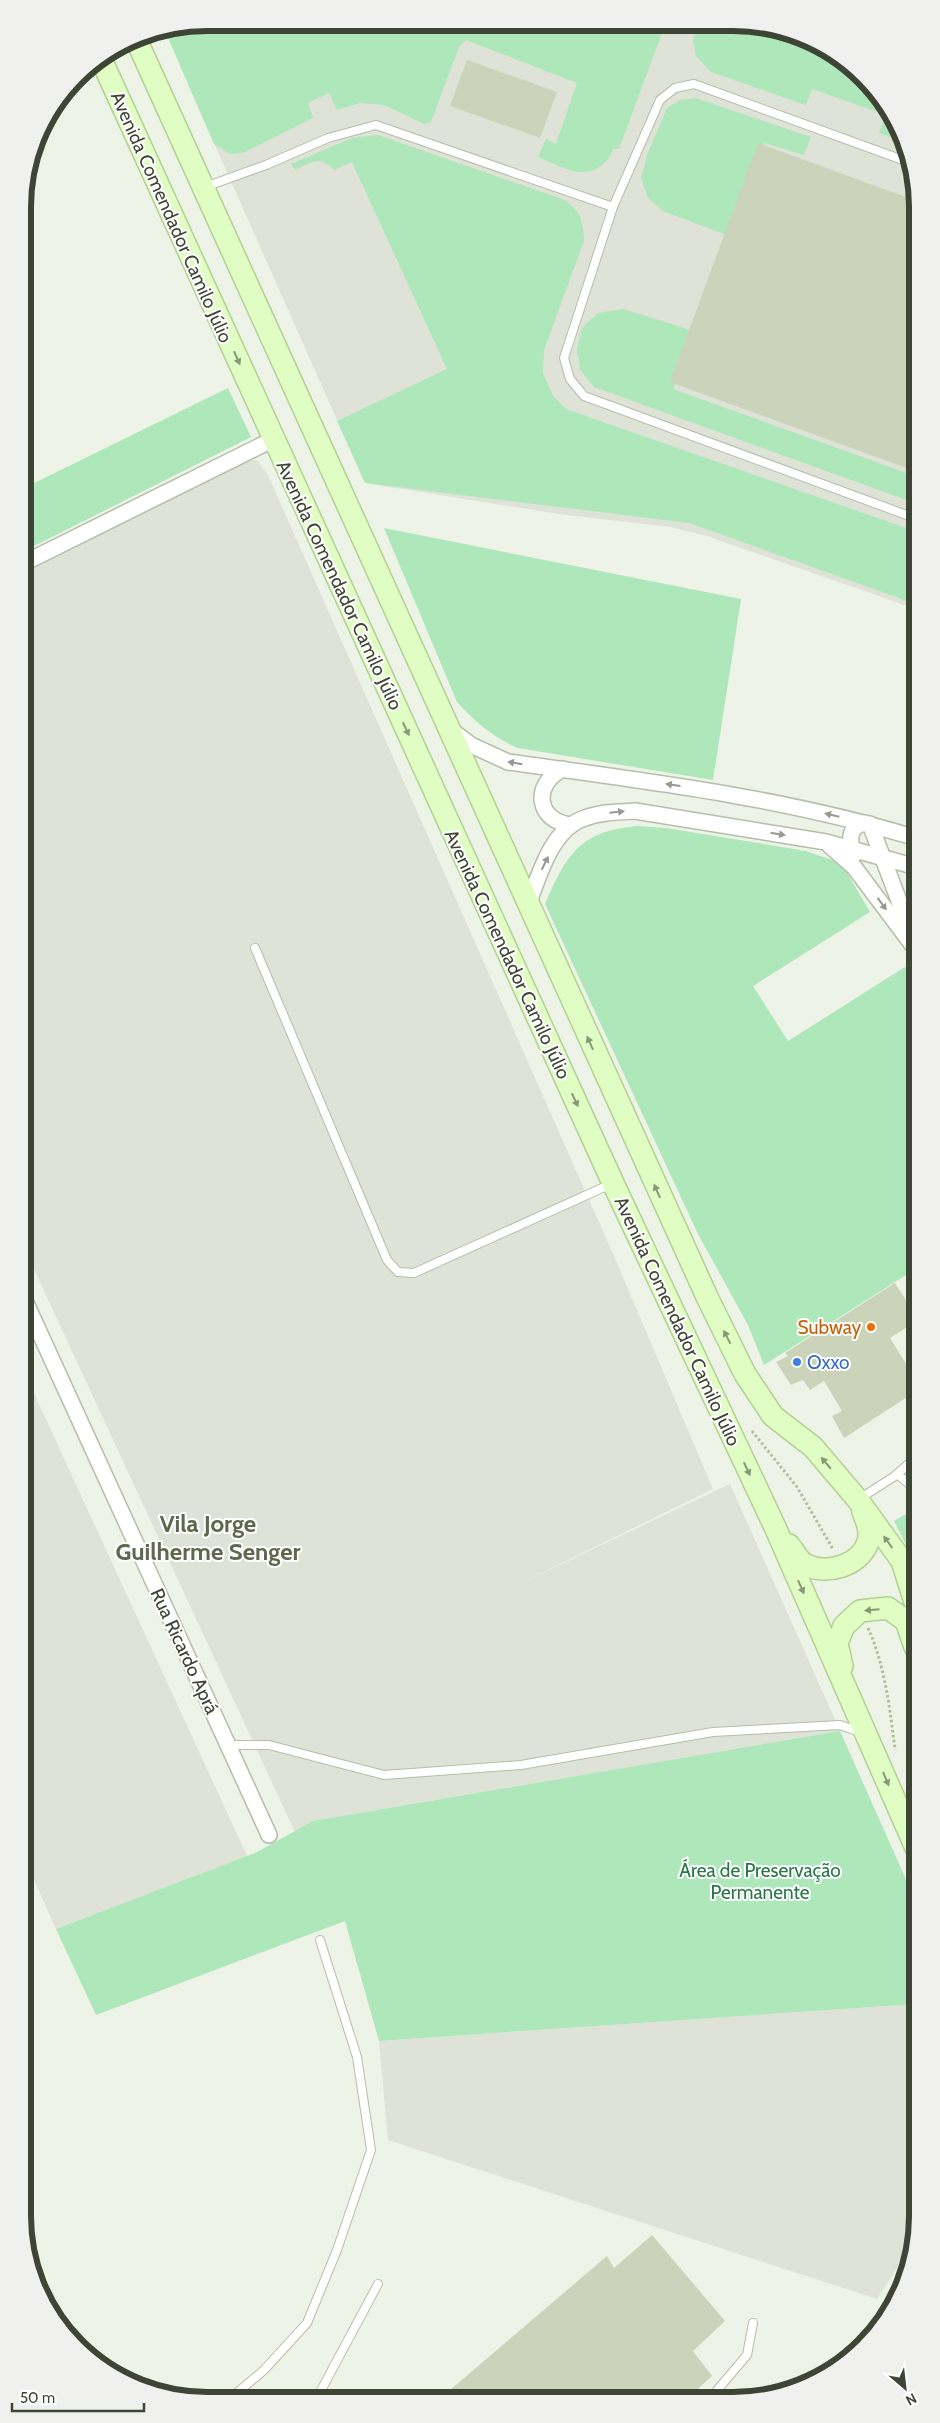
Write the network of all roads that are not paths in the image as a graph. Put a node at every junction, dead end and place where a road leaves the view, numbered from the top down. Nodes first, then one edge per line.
1 (139, 45) edge
2 (104, 65) edge
3 (903, 160) edge
4 (203, 187) junction
5 (613, 207) junction
6 (274, 440) junction
7 (909, 516) edge
8 (32, 559) edge
9 (448, 728) junction
10 (563, 769) junction
11 (867, 823) junction
12 (571, 825) junction
13 (909, 835) edge
14 (826, 842) junction
15 (852, 849) junction
16 (882, 857) junction
17 (909, 865) edge
18 (861, 876) junction
19 (528, 905) junction
20 (909, 924) edge
21 (909, 940) edge
22 (255, 948) dead end
23 (612, 1183) junction
24 (31, 1315) edge
25 (908, 1464) edge
26 (897, 1474) junction
27 (908, 1483) edge
28 (858, 1500) junction
29 (775, 1527) junction
30 (908, 1581) edge
31 (908, 1627) edge
32 (847, 1692) junction
33 (867, 1735) junction
34 (228, 1745) junction
35 (908, 1830) edge
36 (269, 1835) dead end
37 (320, 1940) dead end
38 (378, 2284) dead end
39 (753, 2323) dead end
40 (238, 2392) edge
41 (320, 2392) edge
42 (716, 2392) edge

1 - 4 main road, Avenida Comendador Camilo Júlio
2 -> 6 main road, Avenida Comendador Camilo Júlio
3 - 5 lane
4 - 5 lane
4 - 9 main road, Avenida Comendador Camilo Júlio
5 - 7 lane
6 - 8 street
6 -> 23 main road, Avenida Comendador Camilo Júlio
10 -> 9 street
9 - 19 main road, Avenida Comendador Camilo Júlio
11 -> 10 street
10 - 12 street
11 - 13 street
11 - 15 street
11 - 16 street
12 -> 14 street
19 -> 12 street
14 - 15 street
14 - 18 street
15 - 16 street
15 - 18 street
16 - 17 street
16 - 20 street
18 -> 21 street
28 -> 19 main road, Avenida Comendador Camilo Júlio
22 - 23 lane
23 -> 29 main road, Avenida Comendador Camilo Júlio
24 - 34 street, Rua Ricardo Aprá
25 - 26 lane
26 - 27 lane
26 - 28 lane
28 - 29 main road
30 -> 28 main road, Avenida Comendador Camilo Júlio
29 -> 32 main road, Avenida Comendador Camilo Júlio
31 -> 32 main road
32 - 33 main road, Avenida Comendador Camilo Júlio
33 - 34 lane
33 -> 35 main road, Avenida Comendador Camilo Júlio
34 - 36 street, Rua Ricardo Aprá
37 - 40 lane
38 - 41 lane
39 - 42 lane

